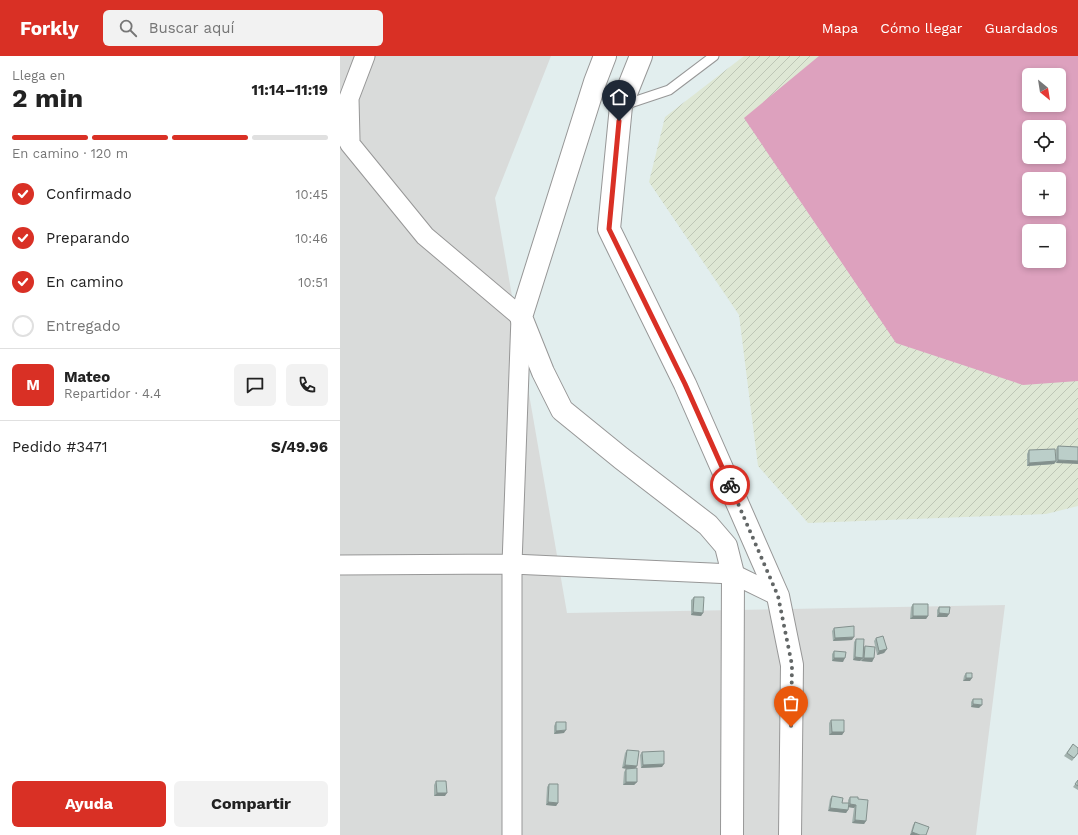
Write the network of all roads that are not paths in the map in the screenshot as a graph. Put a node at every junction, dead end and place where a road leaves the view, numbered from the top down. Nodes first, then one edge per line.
1 (365, 56) edge
2 (605, 56) edge
3 (641, 56) edge
4 (714, 56) edge
5 (621, 106) junction
6 (340, 125) edge
7 (350, 144) junction
8 (521, 317) junction
9 (512, 564) junction
10 (340, 565) edge
11 (733, 574) junction
12 (778, 596) junction
13 (512, 835) edge
14 (732, 835) edge
15 (790, 835) edge

1 - 7 street
2 - 8 street
3 - 5 street
4 - 5 lane
5 - 12 street
6 - 7 street
7 - 8 street
8 - 9 street
8 - 11 street
9 - 10 street
9 - 11 street
9 - 13 street
11 - 12 street
11 - 14 street
12 - 15 street

